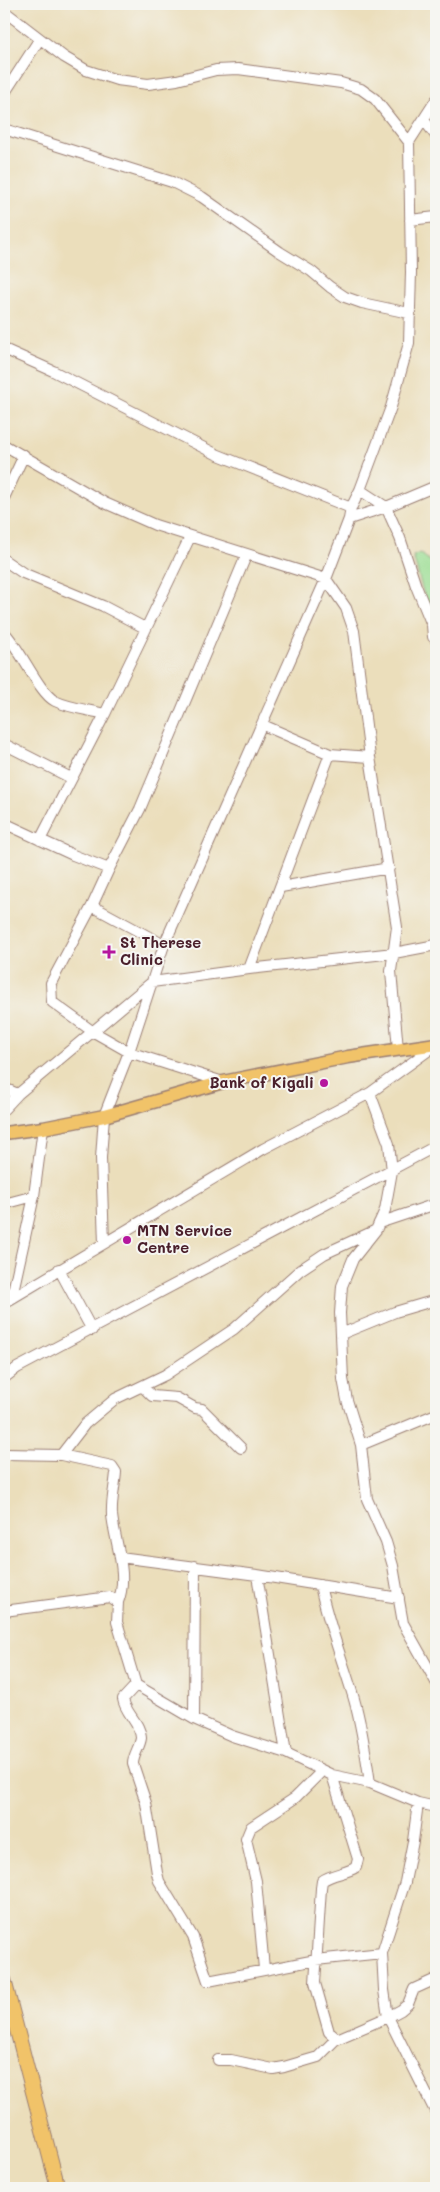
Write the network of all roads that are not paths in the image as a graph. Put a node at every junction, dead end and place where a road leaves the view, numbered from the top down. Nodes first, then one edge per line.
1 (4, 11) edge
2 (39, 40) junction
3 (4, 94) edge
4 (436, 100) edge
5 (424, 120) junction
6 (4, 128) edge
7 (436, 136) edge
8 (409, 142) junction
9 (436, 217) edge
10 (410, 220) junction
11 (409, 313) junction
12 (4, 349) edge
13 (4, 445) edge
14 (24, 455) junction
15 (436, 486) edge
16 (360, 490) junction
17 (4, 498) edge
18 (386, 507) junction
19 (351, 508) junction
20 (349, 519) junction
21 (190, 537) junction
22 (246, 556) junction
23 (4, 560) edge
24 (326, 579) junction
25 (145, 628) junction
26 (4, 632) edge
27 (435, 637) edge
28 (105, 714) junction
29 (263, 725) junction
30 (4, 744) edge
31 (330, 754) junction
32 (370, 757) junction
33 (71, 778) junction
34 (4, 823) edge
35 (40, 840) junction
36 (389, 868) junction
37 (109, 869) junction
38 (281, 888) junction
39 (92, 906) junction
40 (164, 945) junction
41 (436, 945) edge
42 (394, 954) junction
43 (249, 969) junction
44 (152, 982) junction
45 (92, 1031) junction
46 (436, 1044) edge
47 (398, 1049) junction
48 (129, 1052) junction
49 (223, 1082) junction
50 (4, 1088) edge
51 (370, 1093) junction
52 (18, 1094) junction
53 (4, 1109) edge
54 (104, 1116) junction
55 (43, 1128) junction
56 (4, 1133) edge
57 (436, 1146) edge
58 (392, 1171) junction
59 (34, 1196) junction
60 (4, 1204) edge
61 (436, 1204) edge
62 (377, 1227) junction
63 (104, 1242) junction
64 (59, 1269) junction
65 (8, 1299) edge
66 (436, 1300) edge
67 (92, 1330) junction
68 (341, 1334) junction
69 (4, 1378) edge
70 (143, 1387) junction
71 (436, 1414) edge
72 (361, 1445) junction
73 (241, 1448) dead end
74 (4, 1454) edge
75 (61, 1455) junction
76 (120, 1557) junction
77 (195, 1566) junction
78 (257, 1574) junction
79 (320, 1584) junction
80 (399, 1598) junction
81 (118, 1602) junction
82 (4, 1610) edge
83 (436, 1682) edge
84 (136, 1685) junction
85 (194, 1719) junction
86 (286, 1753) junction
87 (327, 1773) junction
88 (370, 1783) junction
89 (418, 1803) junction
90 (436, 1807) edge
91 (382, 1953) junction
92 (316, 1960) junction
93 (264, 1969) junction
94 (436, 1979) edge
95 (4, 1980) edge
96 (388, 2017) junction
97 (336, 2038) junction
98 (218, 2060) dead end
99 (436, 2113) edge
100 (58, 2188) edge

1 - 2 street
2 - 3 street
2 - 8 street
4 - 5 street
5 - 7 street
5 - 8 street
6 - 11 street
8 - 10 street
9 - 10 street
10 - 11 street
11 - 16 street
12 - 19 street
13 - 14 street
14 - 17 street
14 - 21 street
15 - 18 street
16 - 18 street
16 - 19 street
18 - 20 street
18 - 27 street
19 - 20 street
20 - 24 street
21 - 22 street
21 - 25 street
22 - 24 street
22 - 37 street
23 - 25 street
24 - 29 street
24 - 32 street
25 - 28 street
26 - 28 street
28 - 33 street
29 - 31 street
29 - 40 street
30 - 33 street
31 - 32 street
31 - 38 street
32 - 36 street
33 - 35 street
34 - 35 street
35 - 37 street
36 - 38 street
36 - 42 street
37 - 39 street
38 - 43 street
39 - 40 street
39 - 45 street
40 - 44 street
41 - 42 street
42 - 43 street
42 - 47 street
43 - 44 street
44 - 45 street
44 - 48 street
45 - 48 street
45 - 52 street
46 - 47 main road
46 - 51 street
47 - 49 main road
48 - 49 street
48 - 54 street
49 - 54 main road
50 - 52 street
51 - 58 street
51 - 63 street
52 - 53 street
54 - 55 main road
54 - 63 street
55 - 56 main road
55 - 59 street
57 - 58 street
58 - 62 street
58 - 67 street
59 - 60 street
59 - 65 street
61 - 62 street
62 - 68 street
62 - 70 street
63 - 64 street
64 - 65 street
64 - 67 street
66 - 68 street
67 - 69 street
68 - 72 street
70 - 73 street
70 - 75 street
71 - 72 street
72 - 80 street
74 - 75 street
75 - 76 street
76 - 77 street
76 - 81 street
77 - 78 street
77 - 85 street
78 - 79 street
78 - 86 street
79 - 80 street
79 - 88 street
80 - 83 street
81 - 82 street
81 - 84 street
84 - 85 street
84 - 93 street
85 - 86 street
86 - 87 street
87 - 88 street
87 - 92 street
87 - 93 street
88 - 89 street
89 - 90 street
89 - 91 street
91 - 92 street
91 - 96 street
92 - 93 street
92 - 97 street
94 - 96 street
95 - 100 highway
96 - 97 street
96 - 99 street
97 - 98 street

